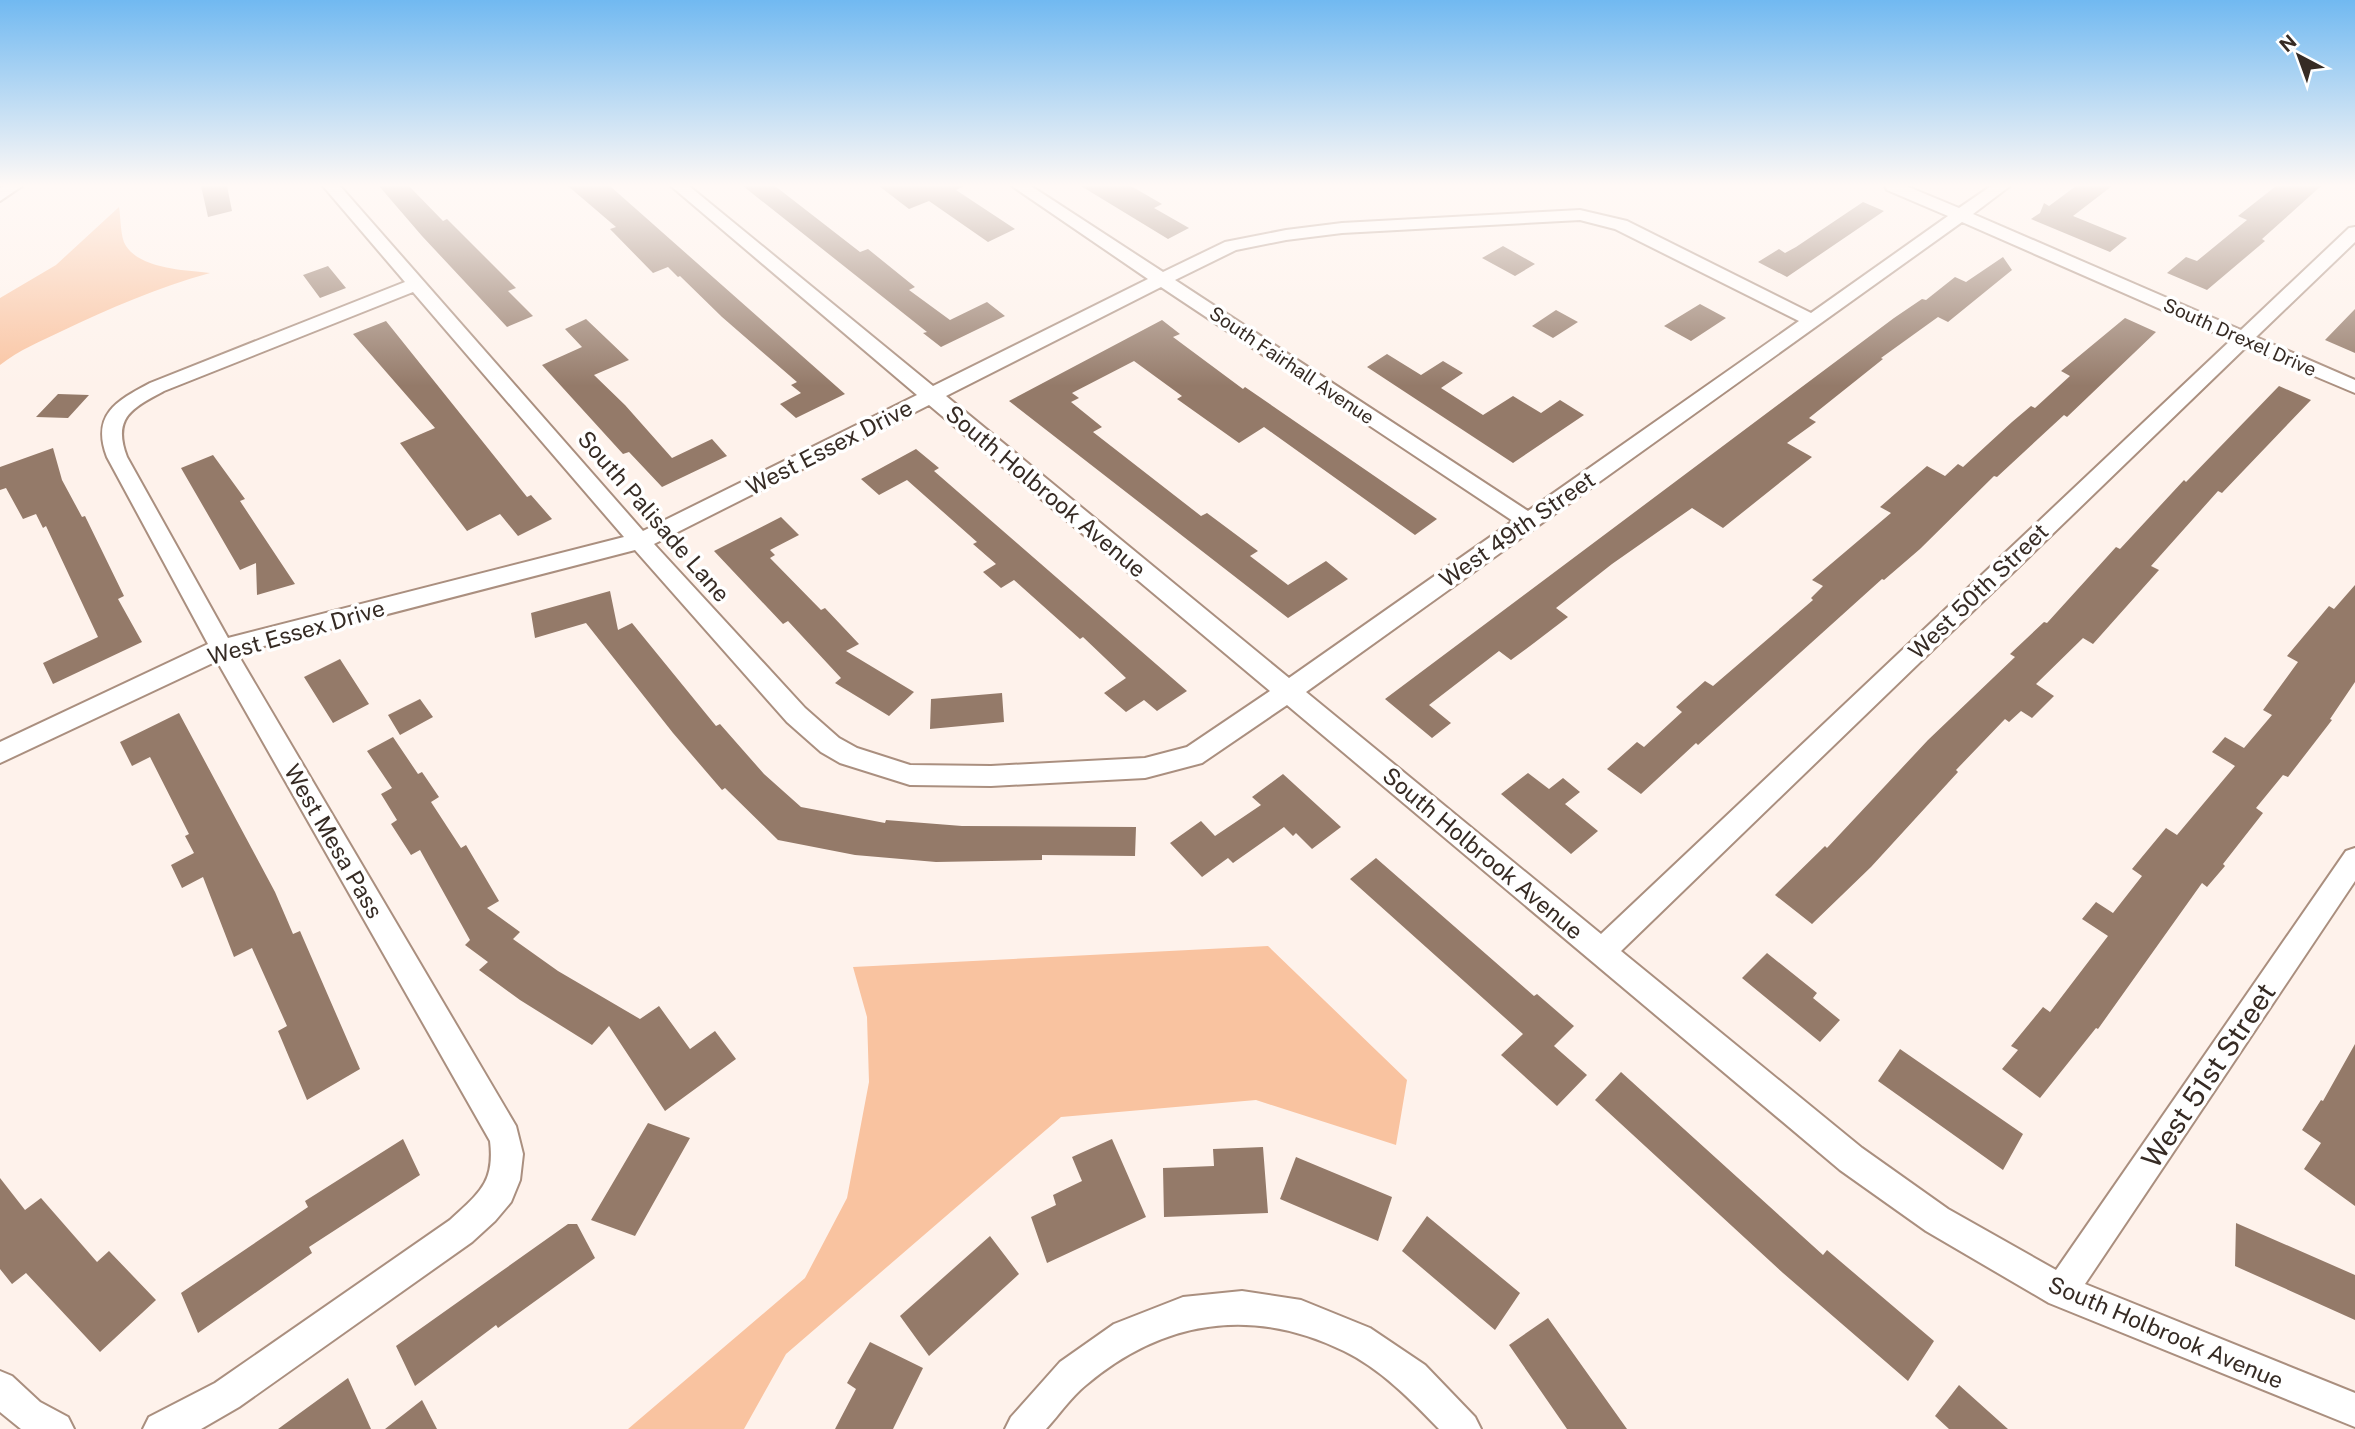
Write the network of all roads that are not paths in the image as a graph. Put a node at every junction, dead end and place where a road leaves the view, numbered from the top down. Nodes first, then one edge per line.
1 (390, 253) edge
2 (759, 253) edge
3 (1122, 253) edge
4 (1217, 253) edge
5 (1676, 253) edge
6 (1907, 253) edge
7 (2046, 253) edge
8 (2333, 253) edge
9 (1162, 279) junction
10 (417, 284) junction
11 (1811, 320) junction
12 (2242, 338) junction
13 (2355, 387) edge
14 (930, 396) junction
15 (1528, 521) junction
16 (640, 541) junction
17 (222, 648) junction
18 (1288, 692) junction
19 (0, 753) edge
20 (997, 776) joint
21 (2355, 859) edge
22 (1602, 951) junction
23 (2061, 1291) junction
24 (0, 1388) edge
25 (2355, 1410) edge
26 (56, 1429) edge
27 (161, 1429) edge
28 (1023, 1429) edge
29 (1463, 1429) edge

1 - 10 street, South Palisade Lane
2 - 14 street, South Holbrook Avenue
3 - 9 street, South Fairhall Avenue
4 - 9 street, West Essex Drive
5 - 11 street, West Essex Drive
6 - 11 street, West 49th Street
7 - 12 street, South Drexel Drive
8 - 12 street, West 50th Street
9 - 14 street, West Essex Drive
9 - 15 street, South Fairhall Avenue
10 - 16 street, South Palisade Lane
10 - 17 street, West Mesa Pass
11 - 15 street, West 49th Street
12 - 13 street, South Drexel Drive
12 - 22 street, West 50th Street
14 - 16 street, West Essex Drive
14 - 18 street, South Holbrook Avenue
15 - 18 street, West 49th Street
16 - 17 street, West Essex Drive
16 - 20 street, South Palisade Lane
17 - 19 street, West Essex Drive
17 - 27 street, West Mesa Pass
18 - 20 street, West 49th Street
18 - 22 street, South Holbrook Avenue
21 - 23 street, West 51st Street
22 - 23 street, South Holbrook Avenue
23 - 25 street, South Holbrook Avenue
24 - 26 street
28 - 29 street

